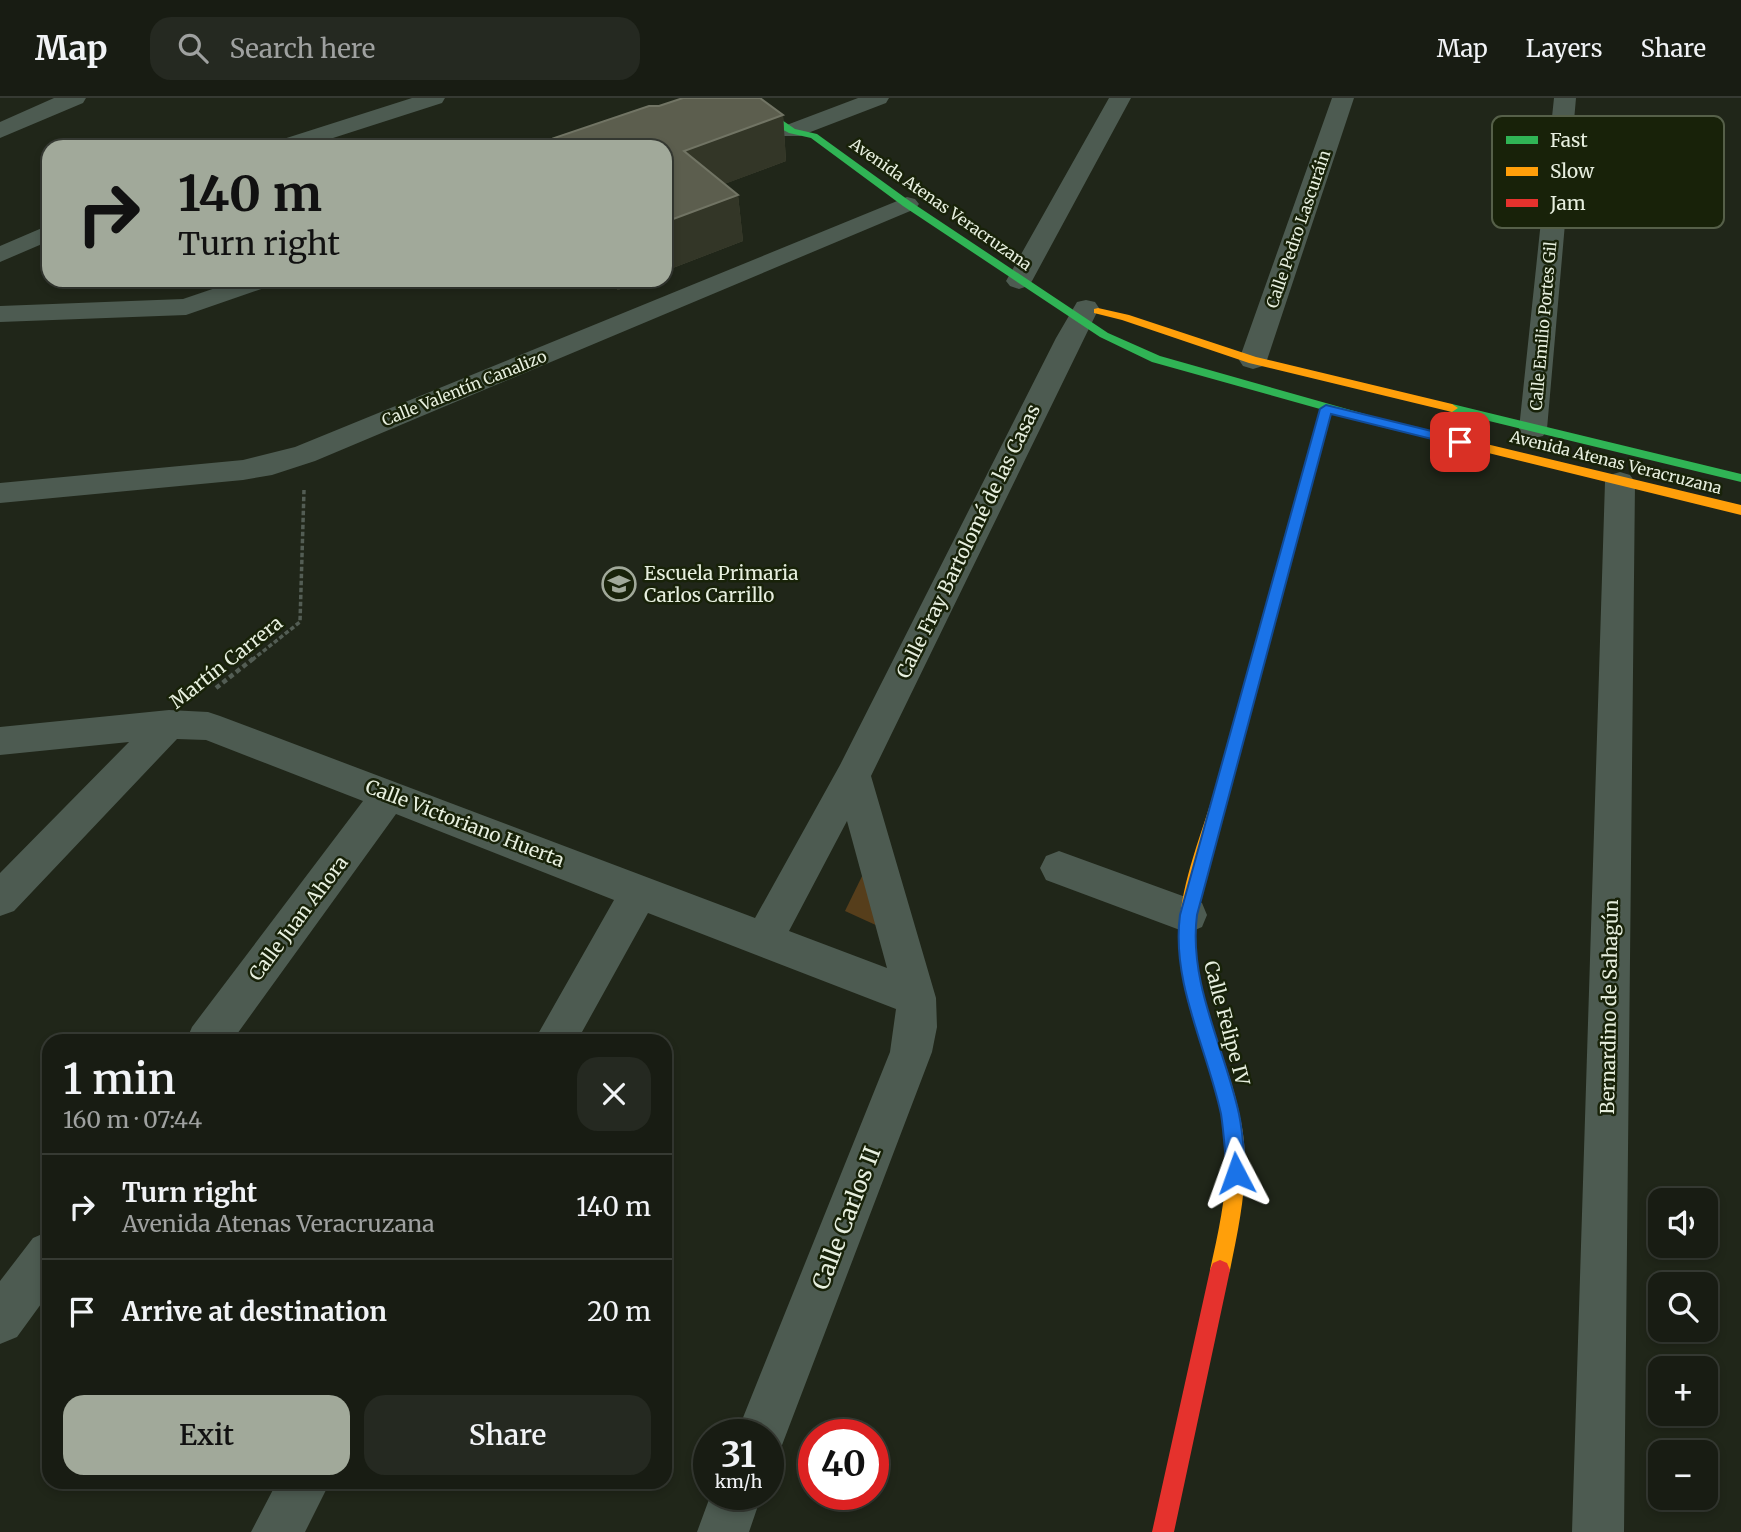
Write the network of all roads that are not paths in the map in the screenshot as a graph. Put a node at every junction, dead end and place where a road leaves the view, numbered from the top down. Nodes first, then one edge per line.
1 (75, 98) edge
2 (434, 98) edge
3 (878, 98) edge
4 (1120, 98) edge
5 (1343, 98) edge
6 (1565, 98) edge
7 (747, 108) edge
8 (1563, 116) edge
9 (803, 125) junction
10 (0, 131) edge
11 (304, 140) edge
12 (907, 204) junction
13 (1552, 228) edge
14 (42, 235) edge
15 (0, 255) edge
16 (1019, 281) junction
17 (244, 287) edge
18 (0, 314) edge
19 (1082, 314) junction
20 (1253, 360) junction
21 (1326, 409) junction
22 (1533, 429) junction
23 (1741, 478) edge
24 (1620, 482) junction
25 (0, 493) edge
26 (1741, 510) edge
27 (169, 724) junction
28 (0, 741) edge
29 (853, 776) junction
30 (390, 794) junction
31 (1059, 868) dead end
32 (640, 891) junction
33 (0, 899) edge
34 (1188, 915) junction
35 (764, 939) junction
36 (916, 998) junction
37 (212, 1034) edge
38 (559, 1034) edge
39 (42, 1263) edge
40 (0, 1320) edge
41 (767, 1419) edge
42 (301, 1489) edge
43 (731, 1510) edge
44 (277, 1532) edge
45 (723, 1532) edge
46 (1163, 1532) edge
47 (1598, 1532) edge

1 - 10 street
2 - 11 street
3 - 9 street
4 - 16 street
5 - 20 street, Calle Pedro Lascuráin
6 - 8 street, Calle Emilio Portes Gil
7 - 9 main road, Avenida Atenas Veracruzana
9 - 12 main road, Avenida Atenas Veracruzana
12 - 16 main road, Avenida Atenas Veracruzana
12 - 25 street, Calle Valentín Canalizo
13 - 22 street, Calle Emilio Portes Gil
14 - 15 street
16 - 19 main road, Avenida Atenas Veracruzana
17 - 18 street
19 - 20 main road, Avenida Atenas Veracruzana
19 - 21 main road, Avenida Atenas Veracruzana
19 - 29 street, Calle Fray Bartolomé de las Casas
20 - 22 main road, Avenida Atenas Veracruzana
21 - 24 main road, Avenida Atenas Veracruzana
21 - 34 main road, Calle Felipe IV
22 - 23 main road, Avenida Atenas Veracruzana
24 - 26 main road, Avenida Atenas Veracruzana
24 - 47 street, Bernardino de Sahagún
27 - 28 street, Calle Victoriano Huerta
27 - 30 street, Calle Victoriano Huerta
27 - 33 street
29 - 35 street, Calle Fray Bartolomé de las Casas
29 - 36 street
30 - 32 street, Calle Victoriano Huerta
30 - 37 street, Calle Juan Ahora
31 - 34 street
32 - 35 street, Calle Victoriano Huerta
32 - 38 street
34 - 46 main road, Calle Felipe IV
35 - 36 street, Calle Victoriano Huerta
36 - 41 street, Calle Carlos II
39 - 40 street
42 - 44 street
43 - 45 street

